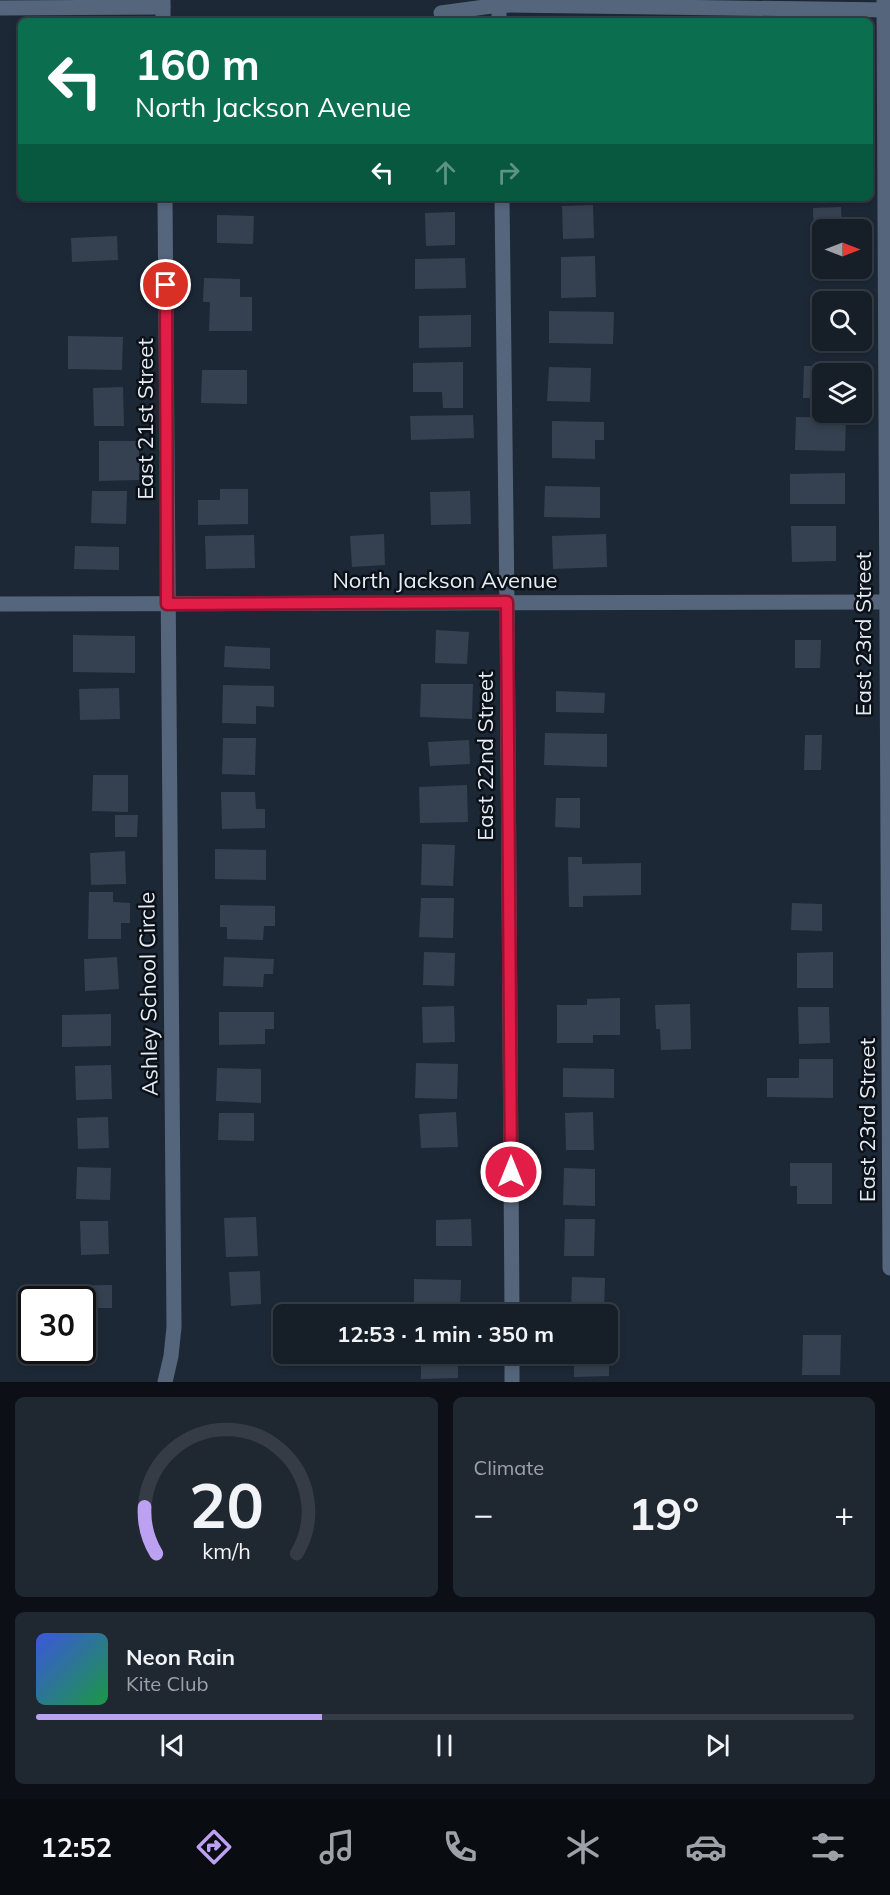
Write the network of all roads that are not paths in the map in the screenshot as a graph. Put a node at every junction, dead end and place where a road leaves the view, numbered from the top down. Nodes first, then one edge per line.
1 (499, 2) edge
2 (886, 7) edge
3 (0, 8) edge
4 (163, 9) edge
5 (441, 13) dead end
6 (499, 18) edge
7 (165, 201) edge
8 (501, 201) edge
9 (507, 602) junction
10 (888, 602) edge
11 (0, 604) edge
12 (167, 604) junction
13 (890, 1268) edge
14 (512, 1304) edge
15 (512, 1364) edge
16 (165, 1382) edge
17 (512, 1382) edge

1 - 2 street
1 - 5 street
1 - 6 street
2 - 10 street, East 23rd Street
3 - 4 street
7 - 12 street, East 21st Street
8 - 9 street, East 22nd Street
9 - 10 street, North Jackson Avenue
9 - 12 street, North Jackson Avenue
9 - 14 street, East 22nd Street
10 - 13 street, East 23rd Street
11 - 12 street, North Jackson Avenue
12 - 16 street, Ashley School Circle
15 - 17 street

